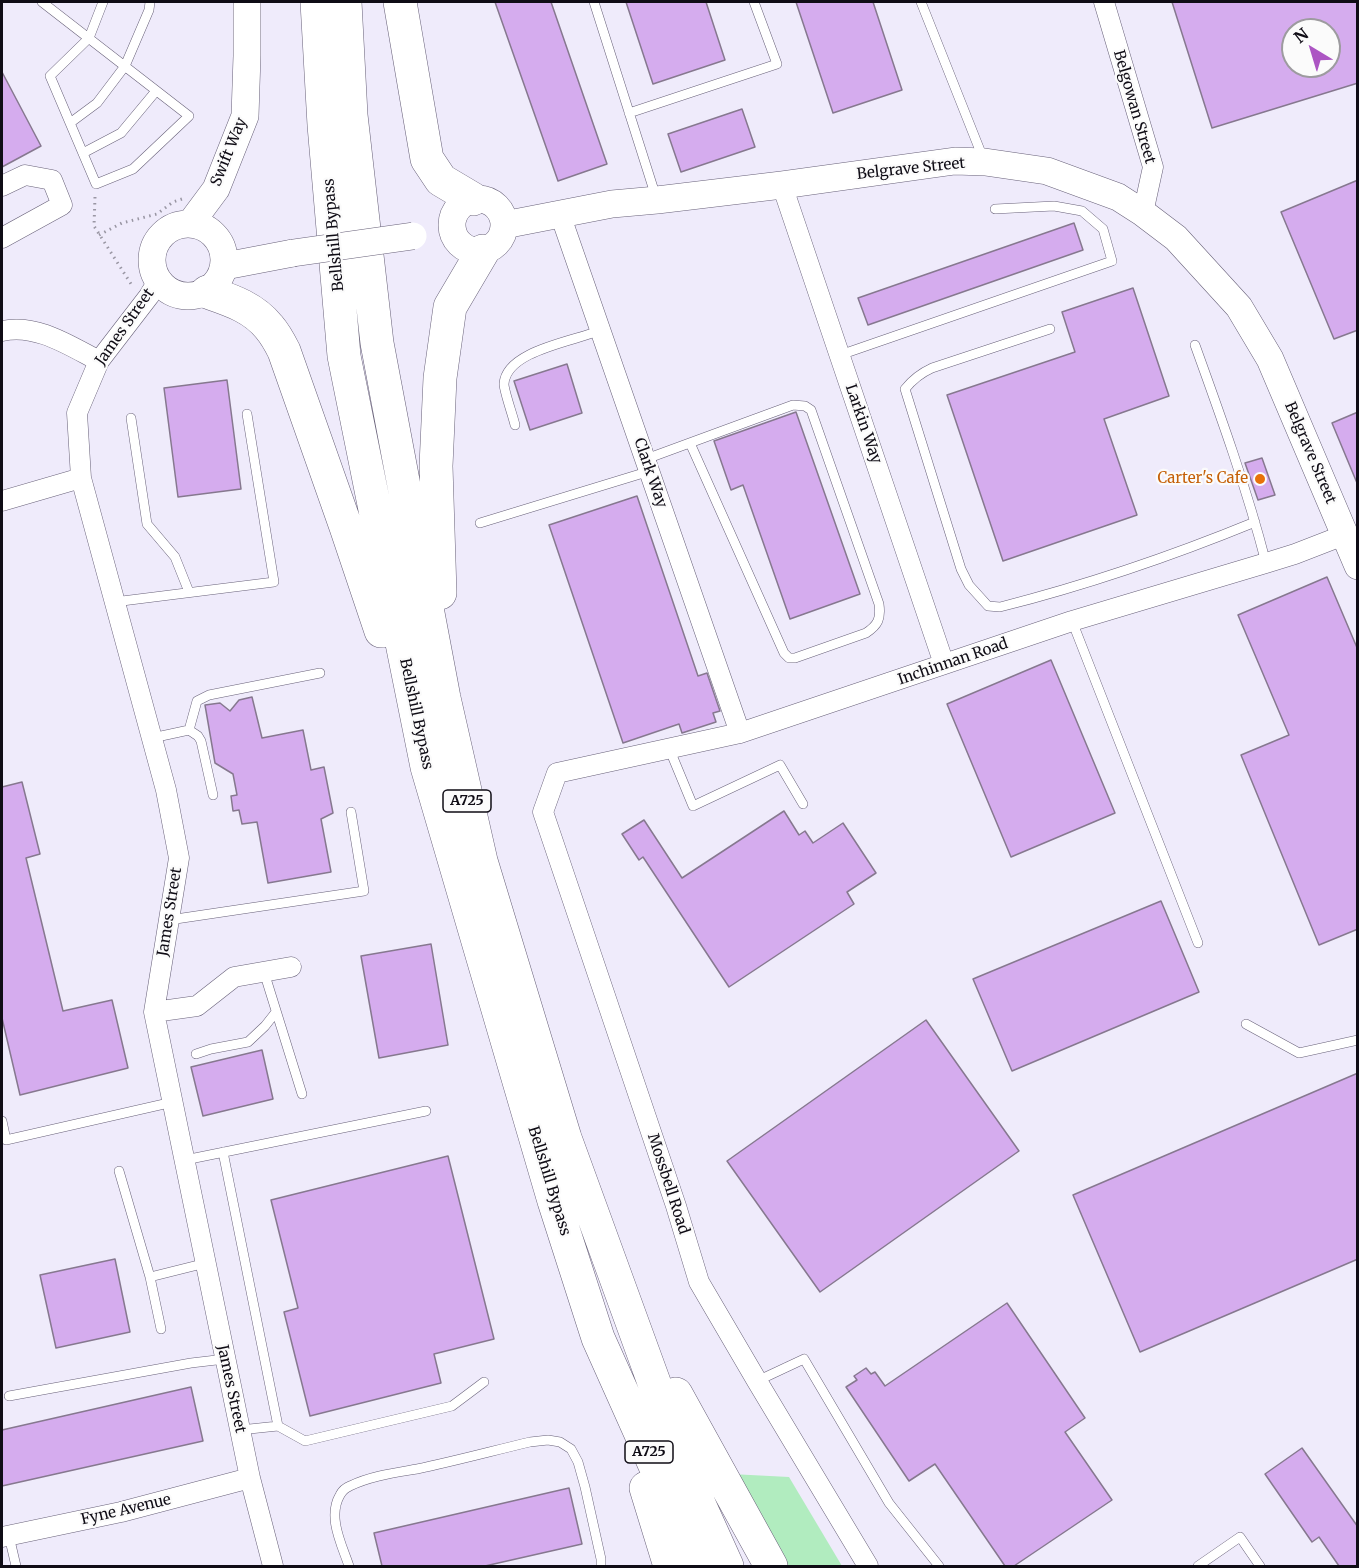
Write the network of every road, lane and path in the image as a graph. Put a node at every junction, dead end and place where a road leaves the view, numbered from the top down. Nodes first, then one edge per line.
1 (42, 2) edge
2 (103, 2) edge
3 (150, 2) edge
4 (247, 2) edge
5 (302, 2) edge
6 (317, 2) edge
7 (345, 2) edge
8 (400, 2) edge
9 (594, 2) edge
10 (754, 2) edge
11 (921, 2) edge
12 (1104, 2) edge
13 (54, 5) edge
14 (88, 38) junction
15 (125, 66) junction
16 (156, 91) junction
17 (629, 113) junction
18 (70, 123) junction
19 (324, 124) junction
20 (83, 153) junction
21 (985, 162) junction
22 (96, 184) junction
23 (782, 185) junction
24 (2, 186) edge
25 (216, 189) junction
26 (472, 199) junction
27 (657, 200) junction
28 (995, 209) dead end
29 (1143, 213) junction
30 (560, 214) junction
31 (190, 224) junction
32 (504, 225) junction
33 (452, 228) junction
34 (99, 235) junction
35 (2, 238) edge
36 (483, 250) junction
37 (216, 279) junction
38 (158, 281) junction
39 (143, 304) junction
40 (1050, 329) dead end
41 (601, 330) junction
42 (2, 331) edge
43 (1195, 345) dead end
44 (840, 355) junction
45 (99, 361) junction
46 (248, 414) dead end
47 (131, 418) dead end
48 (515, 425) dead end
49 (690, 443) junction
50 (648, 465) junction
51 (81, 478) junction
52 (2, 501) edge
53 (1255, 522) junction
54 (480, 523) dead end
55 (1344, 535) junction
56 (1266, 563) junction
57 (1358, 566) edge
58 (189, 592) junction
59 (114, 602) junction
60 (1072, 621) junction
61 (944, 664) junction
62 (320, 673) dead end
63 (444, 698) junction
64 (189, 730) junction
65 (740, 733) junction
66 (152, 738) junction
67 (669, 748) junction
68 (427, 767) junction
69 (557, 773) joint
70 (213, 795) dead end
71 (803, 804) dead end
72 (351, 812) dead end
73 (169, 920) junction
74 (1198, 943) dead end
75 (291, 967) dead end
76 (264, 972) junction
77 (154, 1012) junction
78 (276, 1012) junction
79 (1246, 1024) dead end
80 (1358, 1040) edge
81 (196, 1054) dead end
82 (302, 1094) dead end
83 (173, 1102) junction
84 (426, 1111) dead end
85 (2, 1121) edge
86 (223, 1152) junction
87 (184, 1160) junction
88 (119, 1170) dead end
89 (206, 1263) junction
90 (150, 1277) junction
91 (623, 1298) junction
92 (161, 1329) dead end
93 (598, 1338) junction
94 (225, 1359) junction
95 (757, 1381) junction
96 (484, 1382) dead end
97 (9, 1396) dead end
98 (278, 1426) junction
99 (240, 1430) junction
100 (250, 1478) junction
101 (5, 1536) edge
102 (16, 1566) edge
103 (273, 1566) edge
104 (349, 1566) edge
105 (601, 1566) edge
106 (670, 1566) edge
107 (700, 1566) edge
108 (727, 1566) edge
109 (771, 1566) edge
110 (868, 1566) edge
111 (939, 1566) edge
112 (1198, 1566) edge
113 (1260, 1566) edge

1 - 13 lane
2 - 14 lane
3 - 15 lane
4 - 25 street, Swift Way
5 - 19 highway
6 - 19 highway, Bellshill Bypass / A725
7 - 63 highway, Bellshill Bypass / A725
8 - 26 highway
9 - 17 lane
10 - 17 lane
11 - 21 lane
12 - 29 street, Belgowan Street
13 - 14 lane
14 - 15 lane
14 - 18 lane
15 - 16 lane
15 - 18 lane
16 - 20 lane
16 - 22 lane
17 - 27 lane
18 - 20 lane
19 - 68 highway, Bellshill Bypass / A725
20 - 22 lane
21 - 23 street, Belgrave Street
21 - 29 street, Belgrave Street
22 - 34 path
23 - 27 street, Belgrave Street
23 - 44 street, Larkin Way
24 - 35 street
25 - 31 street, Swift Way
25 - 34 path
26 - 32 street
26 - 33 street
27 - 30 street, Belgrave Street
28 - 44 lane
29 - 55 street, Belgrave Street
30 - 32 street, Belgrave Street
30 - 41 street, Clark Way
31 - 37 street
31 - 38 street, James Street
32 - 36 street
33 - 36 street
33 - 37 street, James Street, bridge
34 - 39 path
36 - 63 highway
37 - 38 street, James Street
37 - 68 highway
38 - 39 street, James Street
39 - 45 street, James Street
40 - 53 lane
41 - 48 lane
41 - 50 street, Clark Way
42 - 45 street
43 - 53 lane
44 - 61 street, Larkin Way
45 - 51 street, James Street
46 - 58 lane
47 - 58 lane
49 - 49 lane
49 - 50 lane
50 - 54 lane
50 - 65 street, Clark Way
51 - 52 street
51 - 59 street, James Street
53 - 56 lane
55 - 56 street, Inchinnan Road
55 - 57 street, Belgrave Street
56 - 60 street, Inchinnan Road
58 - 59 lane
59 - 66 street, James Street
60 - 61 street, Inchinnan Road
60 - 74 lane
61 - 65 street, Inchinnan Road
62 - 64 lane
63 - 91 highway, Bellshill Bypass / A725
64 - 66 lane
64 - 70 lane
65 - 67 street, Inchinnan Road
66 - 73 street, James Street
67 - 69 street, Inchinnan Road
67 - 71 lane
68 - 93 highway, Bellshill Bypass / A725
69 - 95 street, Mossbell Road
72 - 73 lane
73 - 77 street, James Street
75 - 76 street
76 - 77 street
76 - 78 lane
77 - 83 street, James Street
78 - 81 lane
78 - 82 lane
79 - 80 lane
83 - 85 lane
83 - 87 street, James Street
84 - 86 lane
86 - 87 lane
86 - 98 lane
87 - 89 street, James Street
88 - 90 lane
89 - 90 lane
89 - 94 street, James Street
90 - 92 lane
91 - 108 highway, Bellshill Bypass / A725
91 - 109 highway
93 - 106 highway, A725
93 - 107 highway, Bellshill Bypass / A725
94 - 97 lane
94 - 99 street, James Street
95 - 110 street, Mossbell Road
95 - 111 lane
96 - 98 lane
98 - 99 lane
99 - 100 street, James Street
100 - 101 street, Fyne Avenue
100 - 103 street, James Street
101 - 102 lane
104 - 105 lane
112 - 113 lane

